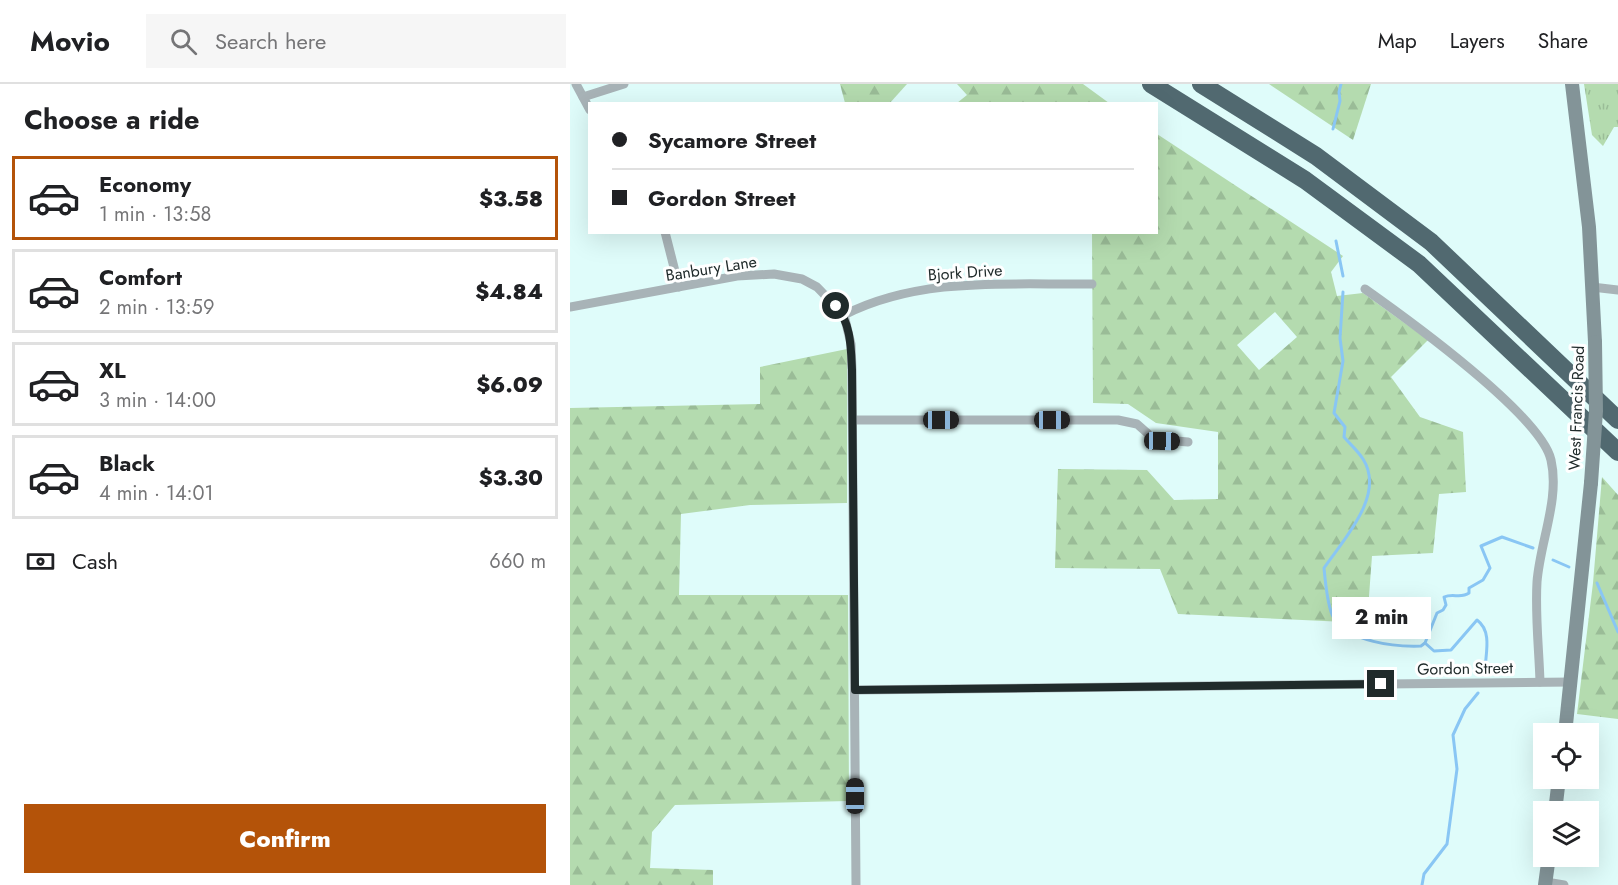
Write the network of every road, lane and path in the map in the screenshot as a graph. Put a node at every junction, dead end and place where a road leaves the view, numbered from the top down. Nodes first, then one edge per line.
1 (576, 84) edge
2 (624, 84) edge
3 (1151, 84) edge
4 (1202, 84) edge
5 (1572, 84) edge
6 (584, 97) junction
7 (588, 106) edge
8 (666, 234) edge
9 (1092, 284) dead end
10 (679, 287) junction
11 (1592, 287) junction
12 (1365, 289) dead end
13 (1618, 290) edge
14 (570, 307) edge
15 (844, 315) junction
16 (853, 420) junction
17 (1618, 420) edge
18 (1188, 442) dead end
19 (1618, 452) edge
20 (1540, 682) junction
21 (1572, 682) junction
22 (855, 690) junction
23 (1566, 723) edge
24 (1548, 867) edge
25 (1546, 883) edge
26 (856, 885) edge
27 (1564, 885) edge

1 - 6 street
2 - 6 street
3 - 19 highway
4 - 17 highway
5 - 11 street, West Francis Road
6 - 7 street
8 - 10 street
9 - 15 street, Bjork Drive
10 - 14 street, Banbury Lane
10 - 15 street, Banbury Lane
11 - 13 street
11 - 21 street, West Francis Road, bridge
12 - 20 street, West Francis Road
15 - 16 street
16 - 18 street
16 - 22 street
20 - 21 street, Gordon Street
20 - 22 street, Gordon Street
21 - 23 street, West Francis Road
22 - 26 street
24 - 25 street
25 - 27 street

